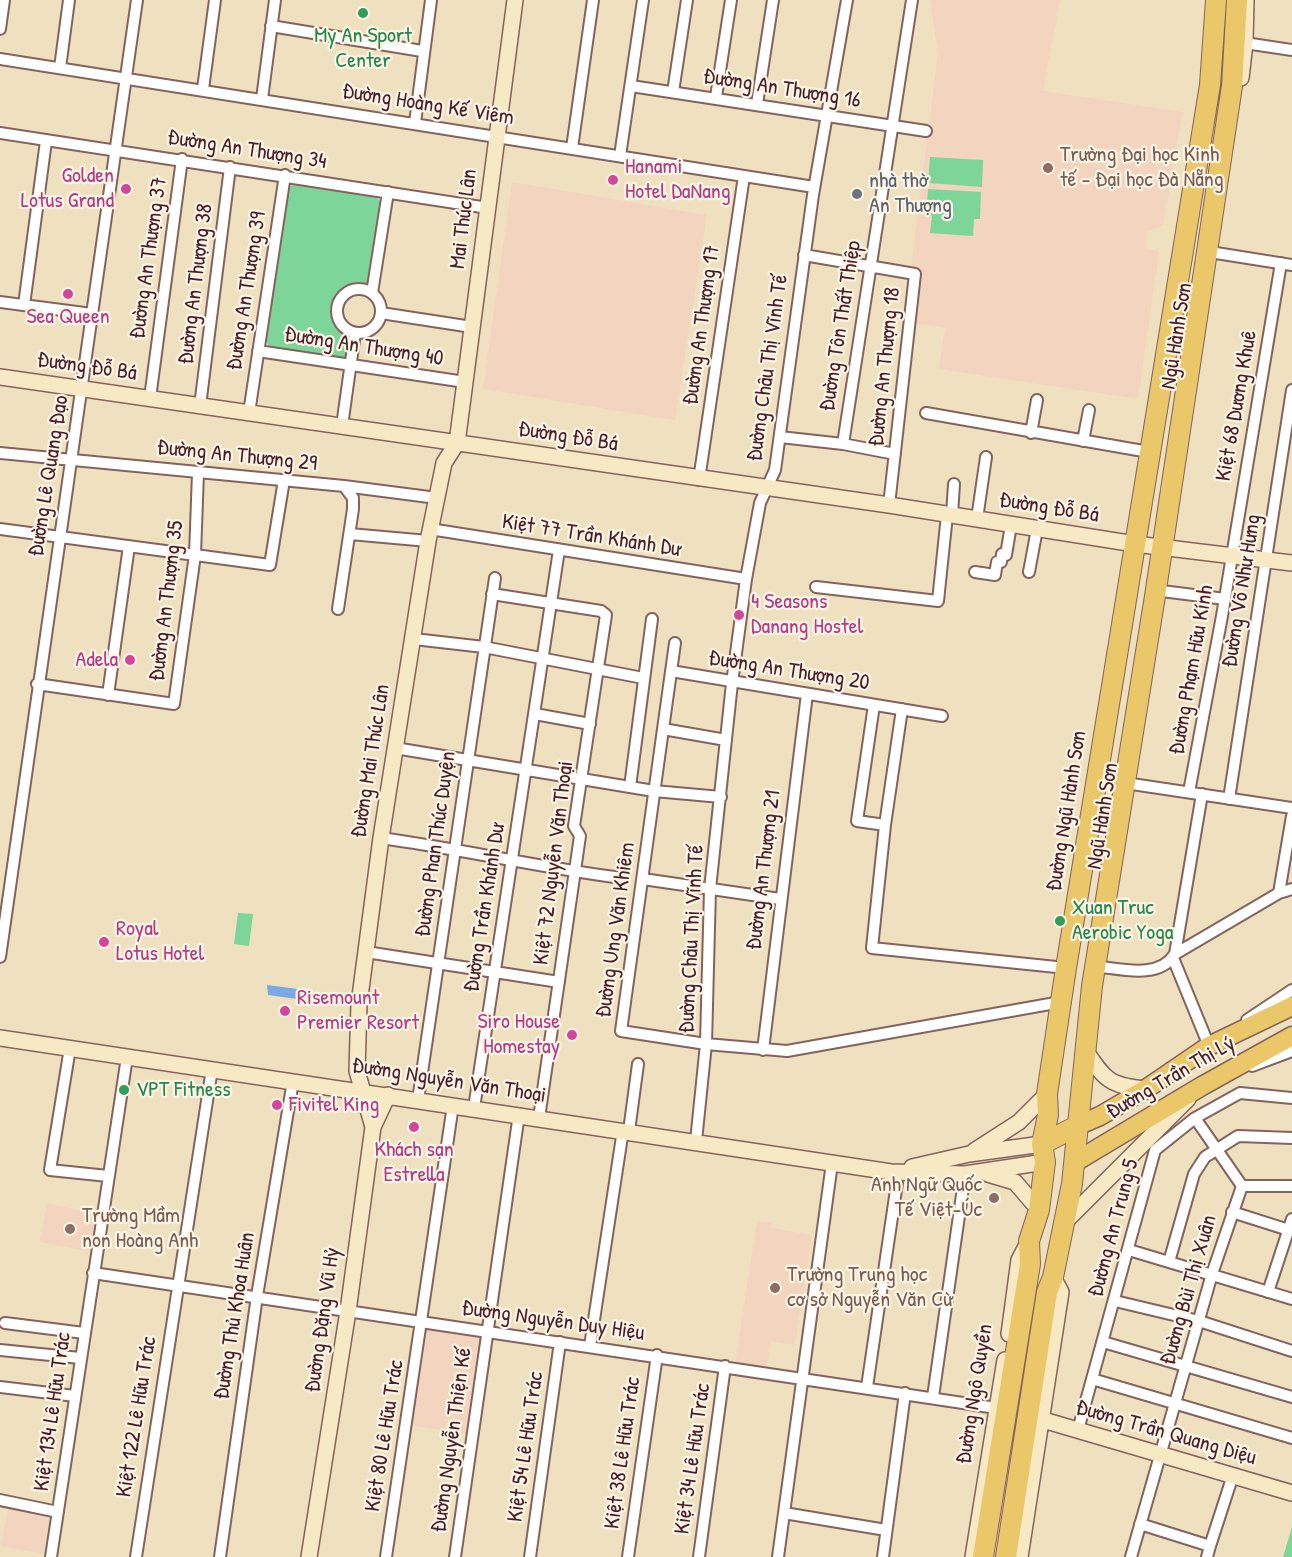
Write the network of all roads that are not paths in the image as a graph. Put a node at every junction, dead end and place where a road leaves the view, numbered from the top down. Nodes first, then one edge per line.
1 (4, 0) edge
2 (69, 0) edge
3 (137, 0) edge
4 (215, 0) edge
5 (275, 0) edge
6 (430, 0) edge
7 (515, 0) edge
8 (593, 0) edge
9 (643, 0) edge
10 (687, 0) edge
11 (731, 0) edge
12 (773, 0) edge
13 (847, 0) edge
14 (912, 0) edge
15 (1208, 0) edge
16 (1216, 0) edge
17 (1237, 0) edge
18 (1246, 0) edge
19 (271, 26) junction
20 (0, 29) edge
21 (1245, 43) junction
22 (1292, 50) edge
23 (422, 51) junction
24 (0, 59) edge
25 (60, 68) junction
26 (125, 77) junction
27 (631, 86) junction
28 (203, 89) junction
29 (673, 92) junction
30 (716, 97) junction
31 (262, 99) junction
32 (757, 104) junction
33 (827, 114) junction
34 (415, 123) junction
35 (892, 127) junction
36 (926, 131) dead end
37 (0, 133) edge
38 (497, 136) junction
39 (46, 141) junction
40 (572, 148) junction
41 (114, 151) junction
42 (620, 156) junction
43 (182, 159) junction
44 (230, 167) junction
45 (285, 175) junction
46 (744, 176) junction
47 (814, 187) junction
48 (388, 192) junction
49 (488, 208) junction
50 (1180, 246) junction
51 (1212, 252) junction
52 (804, 255) junction
53 (1286, 264) edge
54 (870, 266) junction
55 (372, 293) junction
56 (0, 302) edge
57 (24, 305) junction
58 (381, 313) junction
59 (92, 314) junction
60 (472, 327) junction
61 (355, 333) junction
62 (258, 351) junction
63 (350, 365) junction
64 (0, 377) edge
65 (465, 382) junction
66 (83, 388) junction
67 (1292, 390) edge
68 (150, 398) junction
69 (1037, 400) dead end
70 (200, 406) junction
71 (1089, 410) dead end
72 (249, 413) junction
73 (926, 413) dead end
74 (342, 426) junction
75 (1031, 432) junction
76 (780, 437) junction
77 (1083, 441) junction
78 (457, 443) junction
79 (843, 444) junction
80 (1146, 452) junction
81 (0, 453) edge
82 (895, 454) junction
83 (986, 457) dead end
84 (71, 458) junction
85 (198, 473) junction
86 (284, 480) junction
87 (699, 480) junction
88 (954, 484) dead end
89 (344, 486) junction
90 (767, 489) junction
91 (437, 498) junction
92 (889, 506) junction
93 (950, 515) junction
94 (977, 519) junction
95 (1139, 522) joint
96 (1011, 525) junction
97 (0, 529) edge
98 (1037, 529) junction
99 (350, 534) junction
100 (59, 535) junction
101 (429, 535) junction
102 (1133, 544) junction
103 (129, 546) junction
104 (1165, 547) junction
105 (559, 550) junction
106 (195, 555) junction
107 (1232, 555) junction
108 (1267, 559) junction
109 (1292, 563) edge
110 (975, 572) dead end
111 (1029, 572) dead end
112 (495, 578) dead end
113 (746, 579) junction
114 (816, 587) dead end
115 (1162, 591) junction
116 (492, 594) junction
117 (1225, 599) junction
118 (552, 604) junction
119 (338, 609) dead end
120 (651, 619) dead end
121 (414, 639) junction
122 (675, 643) dead end
123 (484, 647) junction
124 (544, 659) junction
125 (598, 669) junction
126 (670, 671) junction
127 (643, 678) junction
128 (732, 682) junction
129 (38, 684) junction
130 (807, 694) junction
131 (108, 695) junction
132 (874, 705) junction
133 (902, 709) junction
134 (535, 714) junction
135 (942, 716) dead end
136 (590, 724) junction
137 (663, 729) junction
138 (726, 740) junction
139 (395, 748) junction
140 (468, 758) junction
141 (527, 769) junction
142 (582, 779) junction
143 (1132, 784) junction
144 (630, 787) junction
145 (654, 791) junction
146 (1189, 792) junction
147 (1202, 794) junction
148 (721, 797) junction
149 (1229, 799) junction
150 (1292, 808) edge
151 (1292, 816) edge
152 (885, 825) junction
153 (381, 838) junction
154 (456, 848) junction
155 (511, 860) junction
156 (576, 872) junction
157 (5, 877) edge
158 (622, 878) dead end
159 (643, 879) junction
160 (710, 889) junction
161 (1292, 889) edge
162 (1279, 893) junction
163 (780, 899) junction
164 (0, 950) edge
165 (366, 952) junction
166 (1174, 956) junction
167 (0, 957) edge
168 (438, 963) junction
169 (1102, 966) junction
170 (1063, 968) junction
171 (494, 971) junction
172 (559, 982) junction
173 (1092, 986) junction
174 (1292, 990) edge
175 (1061, 1002) junction
176 (1292, 1006) edge
177 (1292, 1036) edge
178 (0, 1038) edge
179 (706, 1044) junction
180 (1209, 1046) junction
181 (70, 1048) junction
182 (763, 1050) junction
183 (1085, 1050) junction
184 (1292, 1051) edge
185 (127, 1057) junction
186 (638, 1064) dead end
187 (212, 1069) junction
188 (293, 1081) junction
189 (1202, 1086) junction
190 (1146, 1089) junction
191 (362, 1091) junction
192 (1047, 1094) junction
193 (388, 1095) junction
194 (1292, 1098) edge
195 (418, 1100) junction
196 (453, 1105) junction
197 (474, 1108) junction
198 (519, 1114) junction
199 (539, 1118) junction
200 (1194, 1118) junction
201 (1079, 1125) junction
202 (373, 1127) junction
203 (626, 1130) junction
204 (1292, 1138) edge
205 (696, 1141) junction
206 (1217, 1150) junction
207 (1043, 1153) junction
208 (969, 1154) junction
209 (1075, 1162) junction
210 (832, 1163) junction
211 (891, 1172) junction
212 (982, 1172) junction
213 (965, 1174) junction
214 (108, 1176) junction
215 (1242, 1186) junction
216 (1292, 1186) edge
217 (1039, 1210) junction
218 (1232, 1212) junction
219 (1065, 1222) junction
220 (1291, 1226) edge
221 (1129, 1250) junction
222 (1169, 1262) junction
223 (93, 1273) junction
224 (1212, 1274) junction
225 (177, 1284) junction
226 (1268, 1292) junction
227 (257, 1296) junction
228 (1292, 1299) edge
229 (1114, 1301) junction
230 (348, 1311) junction
231 (422, 1321) junction
232 (1199, 1321) junction
233 (5, 1323) dead end
234 (488, 1332) junction
235 (84, 1333) junction
236 (560, 1342) junction
237 (1103, 1342) junction
238 (590, 1346) junction
239 (0, 1350) edge
240 (1292, 1351) edge
241 (657, 1355) junction
242 (80, 1358) junction
243 (1187, 1365) junction
244 (725, 1366) junction
245 (802, 1378) junction
246 (1092, 1379) junction
247 (0, 1387) edge
248 (867, 1387) junction
249 (905, 1393) junction
250 (75, 1396) junction
251 (933, 1397) junction
252 (1292, 1397) edge
253 (1176, 1402) junction
254 (1002, 1408) junction
255 (1035, 1418) junction
256 (1078, 1430) junction
257 (1292, 1438) edge
258 (1161, 1455) junction
259 (1233, 1475) junction
260 (1292, 1493) edge
261 (0, 1500) edge
262 (58, 1512) junction
263 (784, 1513) junction
264 (1140, 1524) junction
265 (886, 1530) junction
266 (1209, 1552) edge
267 (51, 1557) edge
268 (136, 1557) edge
269 (220, 1557) edge
270 (309, 1557) edge
271 (386, 1557) edge
272 (455, 1557) edge
273 (530, 1557) edge
274 (628, 1557) edge
275 (699, 1557) edge
276 (778, 1557) edge
277 (883, 1557) edge
278 (973, 1557) edge
279 (983, 1557) edge
280 (1006, 1557) edge
281 (1020, 1557) edge
282 (1131, 1557) edge

1 - 20 street
2 - 25 street
3 - 26 street, Đường Lê Quang Đạo
4 - 28 street
5 - 19 street
6 - 23 street
7 - 38 street, Mai Thúc Lân
8 - 40 street
9 - 27 street
10 - 29 street
11 - 30 street
12 - 32 street
13 - 33 street, Đường Châu Thị Vĩnh Tế
14 - 35 street, Đường Tôn Thất Thiệp
15 - 50 street, Ngũ Hành Sơn
16 - 50 highway, Ngũ Hành Sơn
17 - 51 highway, Ngũ Hành Sơn
18 - 21 street, Ngũ Hành Sơn
19 - 23 street
19 - 31 street
21 - 22 street
21 - 51 street, Ngũ Hành Sơn
23 - 34 street
24 - 25 street, Đường Hoàng Kế Viêm
25 - 26 street, Đường Hoàng Kế Viêm
26 - 28 street, Đường Hoàng Kế Viêm
26 - 41 street, Đường Lê Quang Đạo
27 - 29 street, Đường An Thượng 16
27 - 42 street
28 - 31 street, Đường Hoàng Kế Viêm
29 - 30 street, Đường An Thượng 16
30 - 32 street, Đường An Thượng 16
31 - 34 street, Đường Hoàng Kế Viêm
32 - 33 street, Đường An Thượng 16
33 - 35 street, Đường An Thượng 16
33 - 47 street, Đường Châu Thị Vĩnh Tế
34 - 38 street, Đường Hoàng Kế Viêm
35 - 36 street, Đường An Thượng 16
35 - 54 street, Đường Tôn Thất Thiệp
37 - 39 street, Đường An Thượng 34
38 - 40 street, Đường Hoàng Kế Viêm
38 - 49 street, Mai Thúc Lân
39 - 41 street, Đường An Thượng 34
39 - 57 street
40 - 42 street, Đường Hoàng Kế Viêm
41 - 43 street, Đường An Thượng 34
41 - 59 street, Đường Lê Quang Đạo
42 - 46 street, Đường Hoàng Kế Viêm
43 - 44 street, Đường An Thượng 34
43 - 68 street, Đường An Thượng 37
44 - 45 street, Đường An Thượng 34
44 - 70 street, Đường An Thượng 38
45 - 48 street, Đường An Thượng 34
45 - 62 street, Đường An Thượng 39
46 - 47 street, Đường Hoàng Kế Viêm
46 - 87 street, Đường An Thượng 17
47 - 52 street, Đường Châu Thị Vĩnh Tế
48 - 49 street, Đường An Thượng 34
48 - 55 street
49 - 60 street, Mai Thúc Lân
50 - 80 highway, Ngũ Hành Sơn
51 - 53 street
51 - 104 highway, Ngũ Hành Sơn
52 - 54 street, Đường An Thượng 18
52 - 76 street, Đường Châu Thị Vĩnh Tế
53 - 107 street, Kiệt 68 Dương Khuê
54 - 79 street, Đường Tôn Thất Thiệp
54 - 82 street, Đường An Thượng 18
55 - 58 street
55 - 61 street
56 - 57 street
57 - 59 street
58 - 60 street
58 - 61 street
59 - 66 street, Đường Lê Quang Đạo
60 - 65 street, Mai Thúc Lân
61 - 63 street
62 - 63 street, Đường An Thượng 40
62 - 72 street, Đường An Thượng 39
63 - 65 street, Đường An Thượng 40
63 - 74 street
64 - 66 street, Đường Đỗ Bá
65 - 78 street, Mai Thúc Lân
66 - 68 street, Đường Đỗ Bá
66 - 84 street, Đường Lê Quang Đạo
67 - 108 street, Đường Võ Như Hưng
68 - 70 street, Đường Đỗ Bá
69 - 75 street
70 - 72 street, Đường Đỗ Bá
71 - 77 street
72 - 74 street, Đường Đỗ Bá
73 - 75 street
74 - 78 street, Đường Đỗ Bá
75 - 77 street
76 - 79 street
76 - 90 street, Đường Châu Thị Vĩnh Tế
77 - 80 street
78 - 87 street, Đường Đỗ Bá
78 - 91 street, Đường Mai Thúc Lân
79 - 82 street
80 - 95 highway, Ngũ Hành Sơn
80 - 102 street, Ngũ Hành Sơn
81 - 84 street, Đường An Thượng 29
82 - 92 street, Đường An Thượng 18
83 - 94 street
84 - 85 street, Đường An Thượng 29
84 - 100 street, Đường Lê Quang Đạo
85 - 86 street, Đường An Thượng 29
85 - 106 street, Đường An Thượng 35
86 - 89 street, Đường An Thượng 29
86 - 106 street
87 - 90 street, Đường Đỗ Bá
88 - 93 street
89 - 91 street
89 - 99 street, Đường An Thượng 29
90 - 92 street, Đường Đỗ Bá
90 - 113 street, Đường Châu Thị Vĩnh Tế
91 - 101 street, Đường Mai Thúc Lân
92 - 93 street, Đường Đỗ Bá
93 - 94 street, Đường Đỗ Bá
93 - 114 street
94 - 96 street, Đường Đỗ Bá
95 - 102 highway, Đường Ngũ Hành Sơn
96 - 98 street, Đường Đỗ Bá
96 - 110 street
97 - 100 street
98 - 102 street, Đường Đỗ Bá
98 - 111 street
99 - 101 street, Kiệt 77 Trần Khánh Dư
99 - 119 street, Đường An Thượng 29
100 - 103 street
100 - 129 street, Đường Lê Quang Đạo
101 - 105 street, Kiệt 77 Trần Khánh Dư
101 - 121 street, Đường Mai Thúc Lân
102 - 104 street, Đường Đỗ Bá
102 - 170 highway, Đường Ngũ Hành Sơn
103 - 106 street
103 - 131 street
104 - 107 street, Đường Đỗ Bá
104 - 115 street, Ngũ Hành Sơn
104 - 173 highway, Ngũ Hành Sơn
105 - 113 street, Kiệt 77 Trần Khánh Dư
105 - 118 street, Đường Trần Khánh Dư
106 - 131 street, Đường An Thượng 35
107 - 108 street, Đường Đỗ Bá
107 - 117 street, Đường Phạm Hữu Kính
108 - 109 street, Đường Đỗ Bá
108 - 149 street, Đường Võ Như Hưng
112 - 116 street, Đường Phan Thúc Duyện
113 - 128 street, Đường Châu Thị Vĩnh Tế
115 - 117 street
115 - 143 street, Ngũ Hành Sơn
116 - 118 street
116 - 123 street, Đường Phan Thúc Duyện
117 - 146 street, Đường Phạm Hữu Kính
118 - 124 street, Đường Trần Khánh Dư
118 - 125 street, Kiệt 72 Nguyễn Văn Thoại
120 - 127 street
121 - 123 street
121 - 139 street, Đường Mai Thúc Lân
122 - 126 street, Đường Ung Văn Khiêm
123 - 124 street
123 - 140 street, Đường Phan Thúc Duyện
124 - 125 street
124 - 134 street, Đường Trần Khánh Dư
125 - 127 street
125 - 136 street, Kiệt 72 Nguyễn Văn Thoại
126 - 128 street, Đường An Thượng 20
126 - 137 street, Đường Ung Văn Khiêm
127 - 144 street
128 - 130 street, Đường An Thượng 20
128 - 138 street, Đường Châu Thị Vĩnh Tế
129 - 131 street, Đường An Thượng 35
129 - 157 street, Đường Lê Quang Đạo
130 - 132 street, Đường An Thượng 20
130 - 163 street, Đường An Thượng 21
132 - 133 street, Đường An Thượng 20
132 - 152 street
133 - 135 street, Đường An Thượng 20
133 - 152 street
134 - 136 street
134 - 141 street, Đường Trần Khánh Dư
136 - 142 street, Kiệt 72 Nguyễn Văn Thoại
137 - 138 street
137 - 145 street, Đường Ung Văn Khiêm
138 - 148 street, Đường Châu Thị Vĩnh Tế
139 - 140 street
139 - 153 street, Đường Mai Thúc Lân
140 - 141 street
140 - 154 street, Đường Phan Thúc Duyện
141 - 142 street
141 - 155 street, Đường Trần Khánh Dư
142 - 144 street
142 - 156 street, Kiệt 72 Nguyễn Văn Thoại
143 - 146 street
143 - 169 street, Ngũ Hành Sơn
144 - 145 street
145 - 148 street
145 - 159 street, Đường Ung Văn Khiêm
146 - 147 street
147 - 149 street
147 - 166 street
148 - 160 street, Đường Châu Thị Vĩnh Tế
149 - 150 street
151 - 162 street
152 - 170 street
153 - 154 street
153 - 165 street, Đường Mai Thúc Lân
154 - 155 street
154 - 168 street, Đường Phan Thúc Duyện
155 - 156 street
155 - 171 street, Đường Trần Khánh Dư
156 - 158 street
156 - 172 street, Kiệt 72 Nguyễn Văn Thoại
157 - 164 street, Đường Lê Quang Đạo
159 - 160 street
159 - 179 street, Đường Ung Văn Khiêm
160 - 163 street
160 - 179 street, Đường Châu Thị Vĩnh Tế
161 - 162 street
162 - 166 street
163 - 182 street, Đường An Thượng 21
164 - 167 street, Đường Lê Quang Đạo
165 - 168 street
165 - 191 street, Đường Mai Thúc Lân
166 - 169 street
166 - 180 street
168 - 171 street
168 - 195 street, Đường Phan Thúc Duyện
169 - 173 street, Ngũ Hành Sơn
170 - 175 highway, Đường Ngũ Hành Sơn
171 - 172 street
171 - 197 street, Đường Trần Khánh Dư
172 - 199 street, Kiệt 72 Nguyễn Văn Thoại
173 - 183 highway
174 - 180 street
175 - 182 street, Đường Ung Văn Khiêm
175 - 192 highway, Đường Ngũ Hành Sơn
176 - 180 main road, Đường Trần Thị Lý
177 - 189 main road, Đường Trần Thị Lý
178 - 181 street, Đường Nguyễn Văn Thoại
179 - 182 street, Đường Ung Văn Khiêm
179 - 205 street, Đường Châu Thị Vĩnh Tế
180 - 190 main road, Đường Trần Thị Lý
181 - 185 street, Đường Nguyễn Văn Thoại
181 - 214 street
183 - 190 street
183 - 201 highway
184 - 189 street
185 - 187 street, Đường Nguyễn Văn Thoại
185 - 214 street, Kiệt 134 Lê Hữu Trác
186 - 203 street
187 - 188 street, Đường Nguyễn Văn Thoại
187 - 225 street, Kiệt 122 Lê Hữu Trác
188 - 191 street, Đường Nguyễn Văn Thoại
188 - 227 street, Đường Thủ Khoa Huân
189 - 209 main road, Đường Trần Thị Lý
189 - 219 street
190 - 201 main road, Đường Trần Thị Lý
191 - 193 street, Đường Nguyễn Văn Thoại
191 - 202 street, Đường Đặng Vũ Hỷ
192 - 207 highway, Đường Ngũ Hành Sơn
192 - 208 street
193 - 195 street, Đường Nguyễn Văn Thoại
193 - 202 street
194 - 200 street, Đường An Trung 5
195 - 196 street, Đường Nguyễn Văn Thoại
196 - 197 street, Đường Nguyễn Văn Thoại
196 - 231 street, Kiệt 80 Lê Hữu Trác
197 - 198 street, Đường Nguyễn Văn Thoại
198 - 199 street, Đường Nguyễn Văn Thoại
198 - 234 street, Đường Nguyễn Thiện Kế
199 - 203 street, Đường Nguyễn Văn Thoại
200 - 206 street
200 - 221 street, Đường An Trung 5
201 - 207 highway
201 - 209 highway
202 - 230 street, Đường Đặng Vũ Hỷ
203 - 205 street, Đường Nguyễn Văn Thoại
203 - 238 street
204 - 206 street
205 - 210 street, Đường Nguyễn Văn Thoại
206 - 215 street
206 - 222 street
207 - 208 street, Đường Nguyễn Văn Thoại
207 - 209 highway
207 - 212 street, Đường Nguyễn Văn Thoại
207 - 217 highway, Đường Ngô Quyền
208 - 211 street, Đường Nguyễn Văn Thoại
209 - 219 highway
210 - 211 street, Đường Nguyễn Văn Thoại
210 - 245 street
211 - 213 street, Đường Nguyễn Văn Thoại
211 - 248 street
212 - 213 street, Đường Nguyễn Văn Thoại
212 - 217 street
213 - 251 street
214 - 223 street, Kiệt 134 Lê Hữu Trác
215 - 216 street
215 - 218 street, Đường Bùi Thị Xuân
217 - 254 highway, Đường Ngô Quyền
218 - 220 street
218 - 224 street, Đường Bùi Thị Xuân
219 - 255 highway
220 - 226 street
221 - 222 street
221 - 229 street, Đường An Trung 5
222 - 224 street
223 - 225 street, Đường Nguyễn Duy Hiệu
223 - 235 street, Kiệt 134 Lê Hữu Trác
224 - 226 street
224 - 232 street, Đường Bùi Thị Xuân
225 - 227 street, Đường Nguyễn Duy Hiệu
225 - 268 street, Kiệt 122 Lê Hữu Trác
226 - 228 street
227 - 230 street, Đường Nguyễn Duy Hiệu
227 - 269 street, Đường Thủ Khoa Huân
229 - 232 street
229 - 237 street, Đường An Trung 5
230 - 231 street, Đường Nguyễn Duy Hiệu
230 - 270 street, Đường Đặng Vũ Hỷ
231 - 234 street, Đường Nguyễn Duy Hiệu
231 - 271 street, Kiệt 80 Lê Hữu Trác
232 - 240 street
232 - 243 street, Đường Bùi Thị Xuân
233 - 235 street
234 - 236 street, Đường Nguyễn Duy Hiệu
234 - 272 street, Đường Nguyễn Thiện Kế
235 - 242 street, Kiệt 134 Lê Hữu Trác
236 - 238 street, Đường Nguyễn Duy Hiệu
236 - 273 street, Kiệt 54 Lê Hữu Trác
237 - 243 street
237 - 246 street, Đường An Trung 5
238 - 241 street, Đường Nguyễn Duy Hiệu
239 - 242 street
241 - 244 street, Đường Nguyễn Duy Hiệu
241 - 274 street, Kiệt 38 Lê Hữu Trác
242 - 250 street, Kiệt 134 Lê Hữu Trác
243 - 252 street
243 - 253 street, Đường Bùi Thị Xuân
244 - 245 street, Đường Nguyễn Duy Hiệu
244 - 275 street, Kiệt 34 Lê Hữu Trác
245 - 248 street, Đường Nguyễn Duy Hiệu
245 - 263 street
246 - 253 street
246 - 256 street, Đường An Trung 5
247 - 250 street
248 - 249 street, Đường Nguyễn Duy Hiệu
249 - 251 street, Đường Nguyễn Duy Hiệu
249 - 265 street
250 - 262 street, Kiệt 134 Lê Hữu Trác
251 - 254 street, Đường Nguyễn Duy Hiệu
253 - 257 street
253 - 258 street, Đường Bùi Thị Xuân
254 - 278 street, Đường Ngô Quyền
254 - 279 highway, Đường Ngô Quyền
255 - 256 street, Đường Trần Quang Diệu
255 - 280 highway
255 - 281 street
256 - 258 street, Đường Trần Quang Diệu
258 - 259 street, Đường Trần Quang Diệu
258 - 264 street, Đường Bùi Thị Xuân
259 - 260 street, Đường Trần Quang Diệu
259 - 266 street
261 - 262 street
262 - 267 street, Kiệt 134 Lê Hữu Trác
263 - 265 street
263 - 276 street
264 - 266 street
264 - 282 street, Đường Bùi Thị Xuân
265 - 277 street

